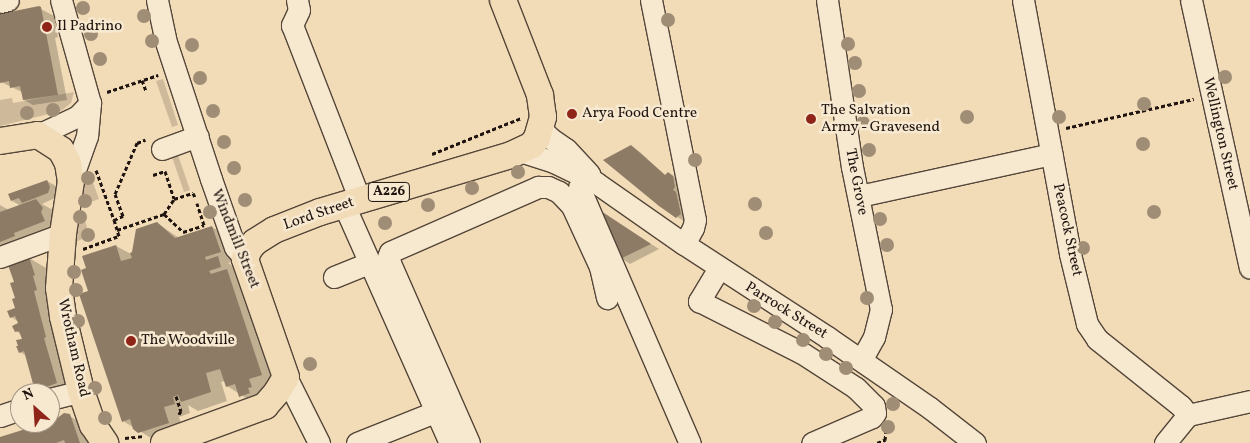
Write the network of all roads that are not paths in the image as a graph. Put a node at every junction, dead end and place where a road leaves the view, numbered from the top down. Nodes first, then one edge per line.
1 (8, 0) edge
2 (61, 0) edge
3 (158, 0) edge
4 (297, 0) edge
5 (503, 0) edge
6 (651, 0) edge
7 (827, 0) edge
8 (1023, 0) edge
9 (1191, 0) edge
10 (0, 2) edge
11 (97, 98) junction
12 (534, 122) junction
13 (38, 135) junction
14 (198, 136) junction
15 (0, 141) edge
16 (162, 149) dead end
17 (520, 151) junction
18 (1051, 154) junction
19 (71, 181) junction
20 (587, 185) junction
21 (859, 196) junction
22 (352, 202) junction
23 (62, 234) junction
24 (684, 244) junction
25 (0, 257) edge
26 (245, 259) junction
27 (369, 263) junction
28 (1250, 268) edge
29 (728, 274) junction
30 (334, 278) dead end
31 (607, 298) dead end
32 (861, 360) junction
33 (286, 377) junction
34 (81, 390) junction
35 (60, 396) edge
36 (448, 396) junction
37 (1250, 401) edge
38 (434, 412) junction
39 (1188, 415) junction
40 (155, 439) edge
41 (113, 440) edge
42 (319, 443) edge
43 (357, 443) edge
44 (450, 443) edge
45 (469, 443) edge
46 (690, 443) edge
47 (812, 443) edge
48 (975, 443) edge
49 (1165, 443) edge

1 - 10 street
2 - 11 street
3 - 14 street, Windmill Street
4 - 22 street
5 - 12 main road
6 - 24 street
7 - 21 street, The Grove
8 - 18 street, Peacock Street
9 - 28 street, Wellington Street
11 - 13 street
11 - 19 street, Wrotham Road
12 - 17 main road, A226
12 - 20 street, Parrock Street
13 - 15 main road
13 - 19 main road
14 - 16 street
14 - 26 street, Windmill Street
17 - 20 street, Parrock Street
17 - 22 main road, Lord Street / A226
18 - 21 street
18 - 39 street, Peacock Street
19 - 23 main road, Wrotham Road
20 - 24 street, Parrock Street
20 - 46 street
21 - 32 street, The Grove
22 - 26 main road, Lord Street / A226
22 - 27 street
23 - 25 street
23 - 34 main road, Wrotham Road
24 - 29 street, Parrock Street
26 - 33 main road, Windmill Street
27 - 30 street
27 - 38 street
29 - 32 street, Parrock Street
29 - 47 street
31 - 36 street
32 - 48 street, Parrock Street
33 - 40 main road
33 - 42 street, Windmill Street
34 - 35 street
34 - 41 main road, Wrotham Road
36 - 38 street
36 - 45 street
37 - 39 street
38 - 43 street
38 - 44 street
39 - 49 street

